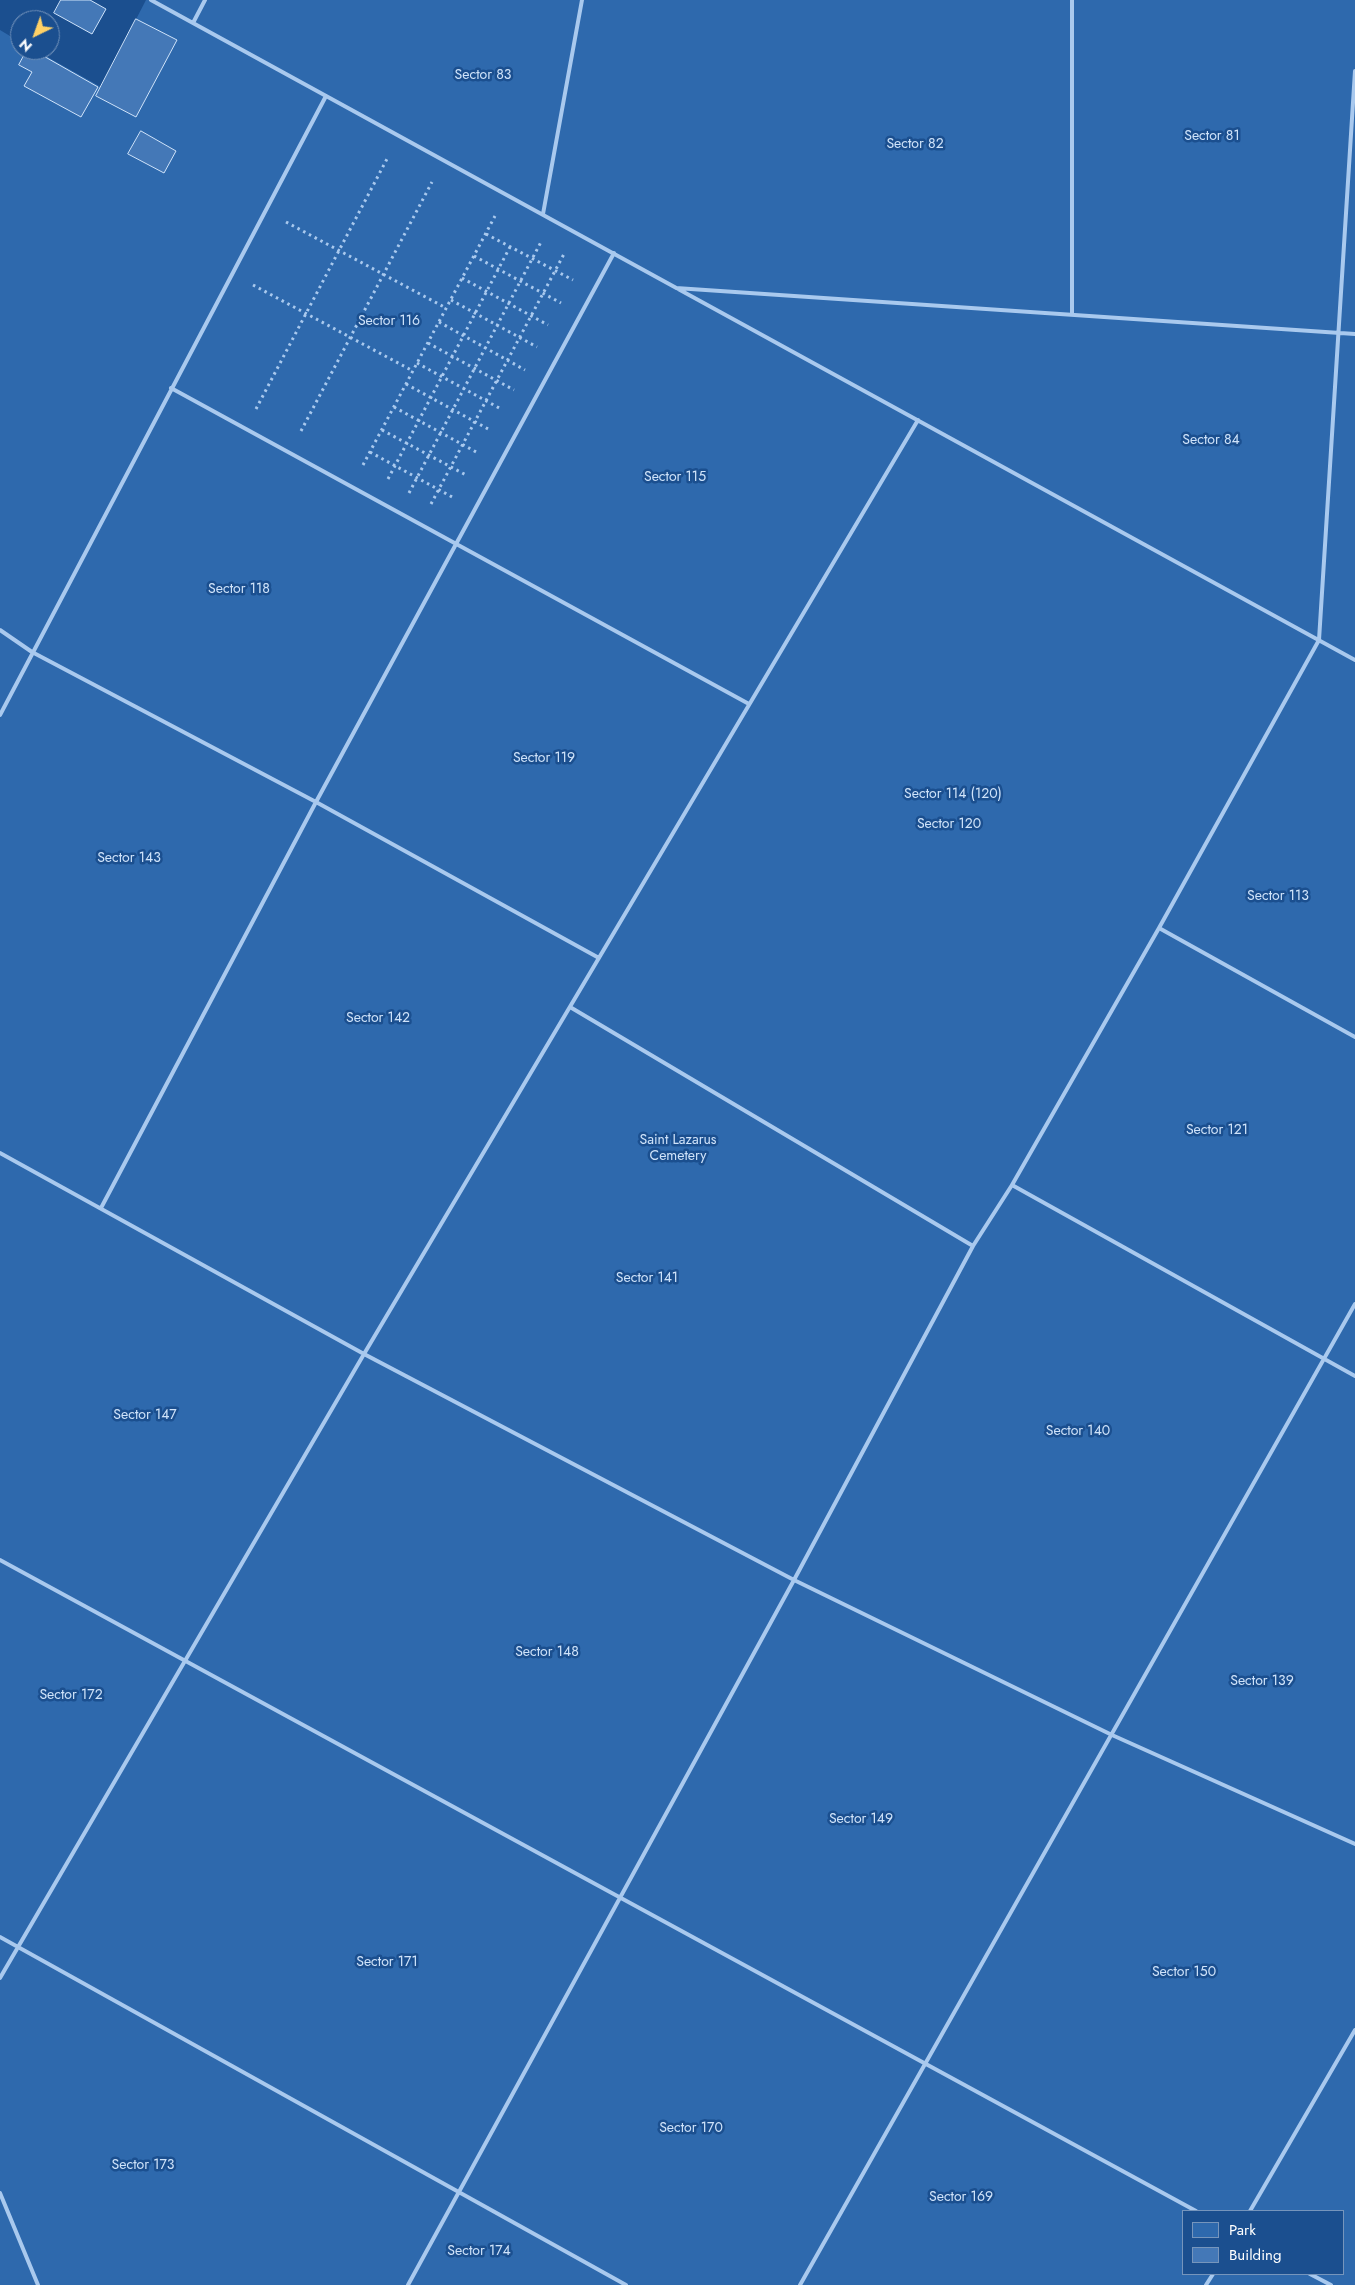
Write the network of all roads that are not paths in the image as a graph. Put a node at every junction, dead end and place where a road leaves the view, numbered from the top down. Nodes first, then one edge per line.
1 (151, 0) edge
2 (205, 0) edge
3 (582, 0) edge
4 (1072, 0) edge
5 (193, 23) junction
6 (1355, 71) edge
7 (326, 96) junction
8 (543, 214) junction
9 (614, 253) junction
10 (673, 287) junction
11 (1072, 313) junction
12 (1338, 332) junction
13 (1355, 334) edge
14 (172, 388) junction
15 (918, 420) junction
16 (457, 544) junction
17 (0, 630) edge
18 (1319, 640) junction
19 (32, 652) junction
20 (1355, 660) edge
21 (749, 704) junction
22 (0, 715) edge
23 (316, 802) junction
24 (1159, 928) junction
25 (599, 958) junction
26 (570, 1007) junction
27 (1355, 1037) edge
28 (0, 1153) edge
29 (1012, 1185) junction
30 (102, 1208) junction
31 (973, 1246) junction
32 (1355, 1304) edge
33 (364, 1354) junction
34 (1324, 1359) junction
35 (1355, 1376) edge
36 (0, 1560) edge
37 (794, 1580) junction
38 (186, 1660) junction
39 (1112, 1735) junction
40 (1355, 1844) edge
41 (619, 1897) junction
42 (0, 1937) edge
43 (19, 1945) junction
44 (0, 1978) edge
45 (1355, 2030) edge
46 (925, 2064) junction
47 (459, 2192) junction
48 (0, 2193) edge
49 (1194, 2210) edge
50 (1251, 2210) edge
51 (1312, 2275) edge
52 (38, 2285) edge
53 (408, 2285) edge
54 (626, 2285) edge
55 (800, 2285) edge
56 (1331, 2285) edge

1 - 5 lane
2 - 5 lane
3 - 8 lane
4 - 11 lane
5 - 7 lane
6 - 12 lane
7 - 8 lane
7 - 14 lane
8 - 9 lane
9 - 10 lane
9 - 16 lane
10 - 11 lane
10 - 15 lane
11 - 12 lane
12 - 13 lane
12 - 18 lane
14 - 16 lane
14 - 19 lane
15 - 18 lane
15 - 21 lane
16 - 21 lane
16 - 23 lane
17 - 19 lane
18 - 20 lane
18 - 24 lane
19 - 22 lane
19 - 23 lane
21 - 25 lane
23 - 25 lane
23 - 30 lane
24 - 27 lane
24 - 29 lane
25 - 26 lane
26 - 31 lane
26 - 33 lane
28 - 30 lane
29 - 31 lane
29 - 34 lane
30 - 33 lane
31 - 37 lane
32 - 34 lane
33 - 37 lane
33 - 38 lane
34 - 35 lane
34 - 39 lane
36 - 38 lane
37 - 39 lane
37 - 41 lane
38 - 41 lane
38 - 43 lane
39 - 40 lane
39 - 46 lane
41 - 46 lane
41 - 47 lane
42 - 43 lane
43 - 44 lane
43 - 47 lane
45 - 50 lane
46 - 49 lane
46 - 55 lane
47 - 53 lane
47 - 54 lane
48 - 52 lane
51 - 56 lane

